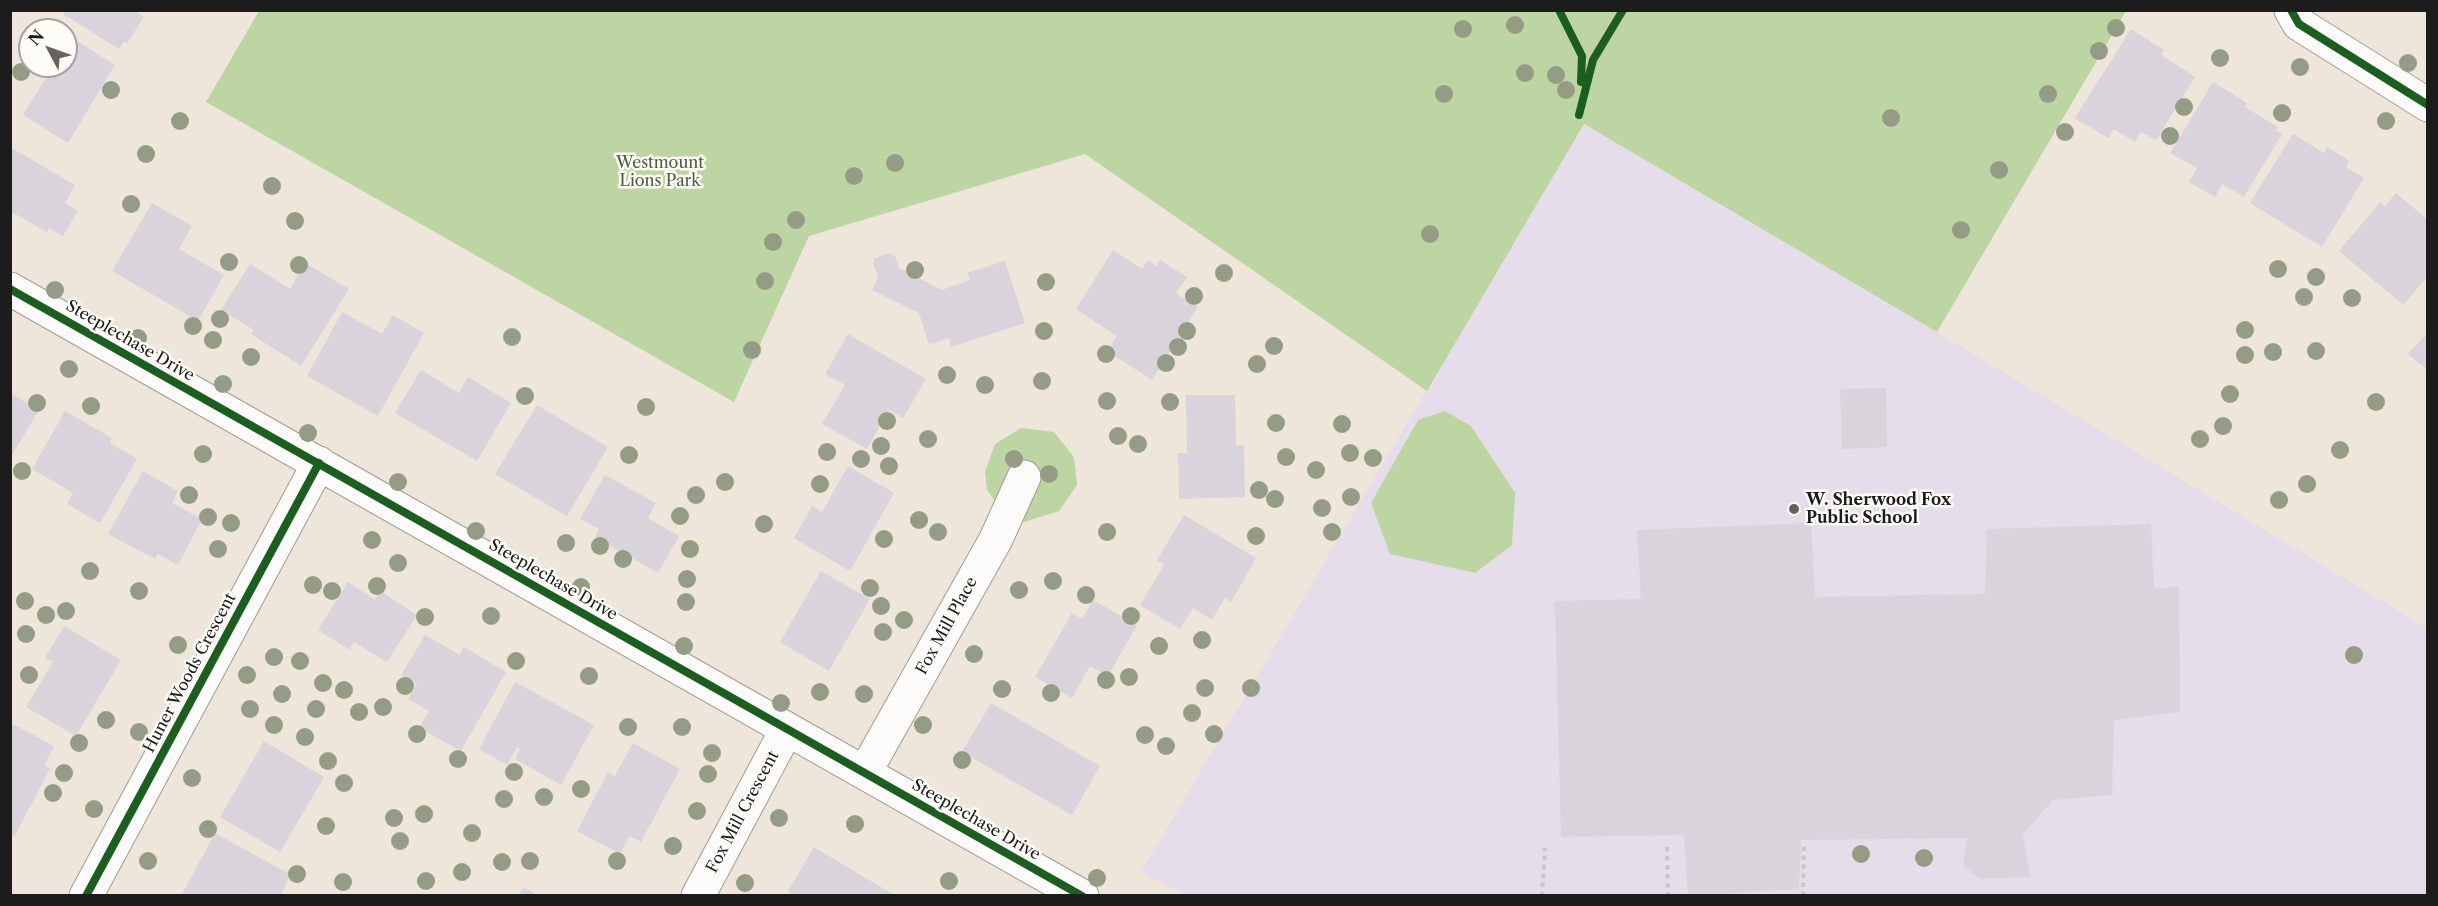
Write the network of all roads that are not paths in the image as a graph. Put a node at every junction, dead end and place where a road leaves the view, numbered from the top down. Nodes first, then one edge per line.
1 (2291, 10) edge
2 (2427, 105) edge
3 (10, 289) edge
4 (319, 463) junction
5 (1024, 477) dead end
6 (787, 729) junction
7 (865, 772) junction
8 (86, 896) edge
9 (698, 896) edge
10 (1082, 896) edge

1 - 2 street
3 - 4 street, Steeplechase Drive
4 - 6 street, Steeplechase Drive
4 - 8 street, Huner Woods Crescent
5 - 7 street, Fox Mill Place
6 - 7 street, Steeplechase Drive
6 - 9 street, Fox Mill Crescent
7 - 10 street, Steeplechase Drive

